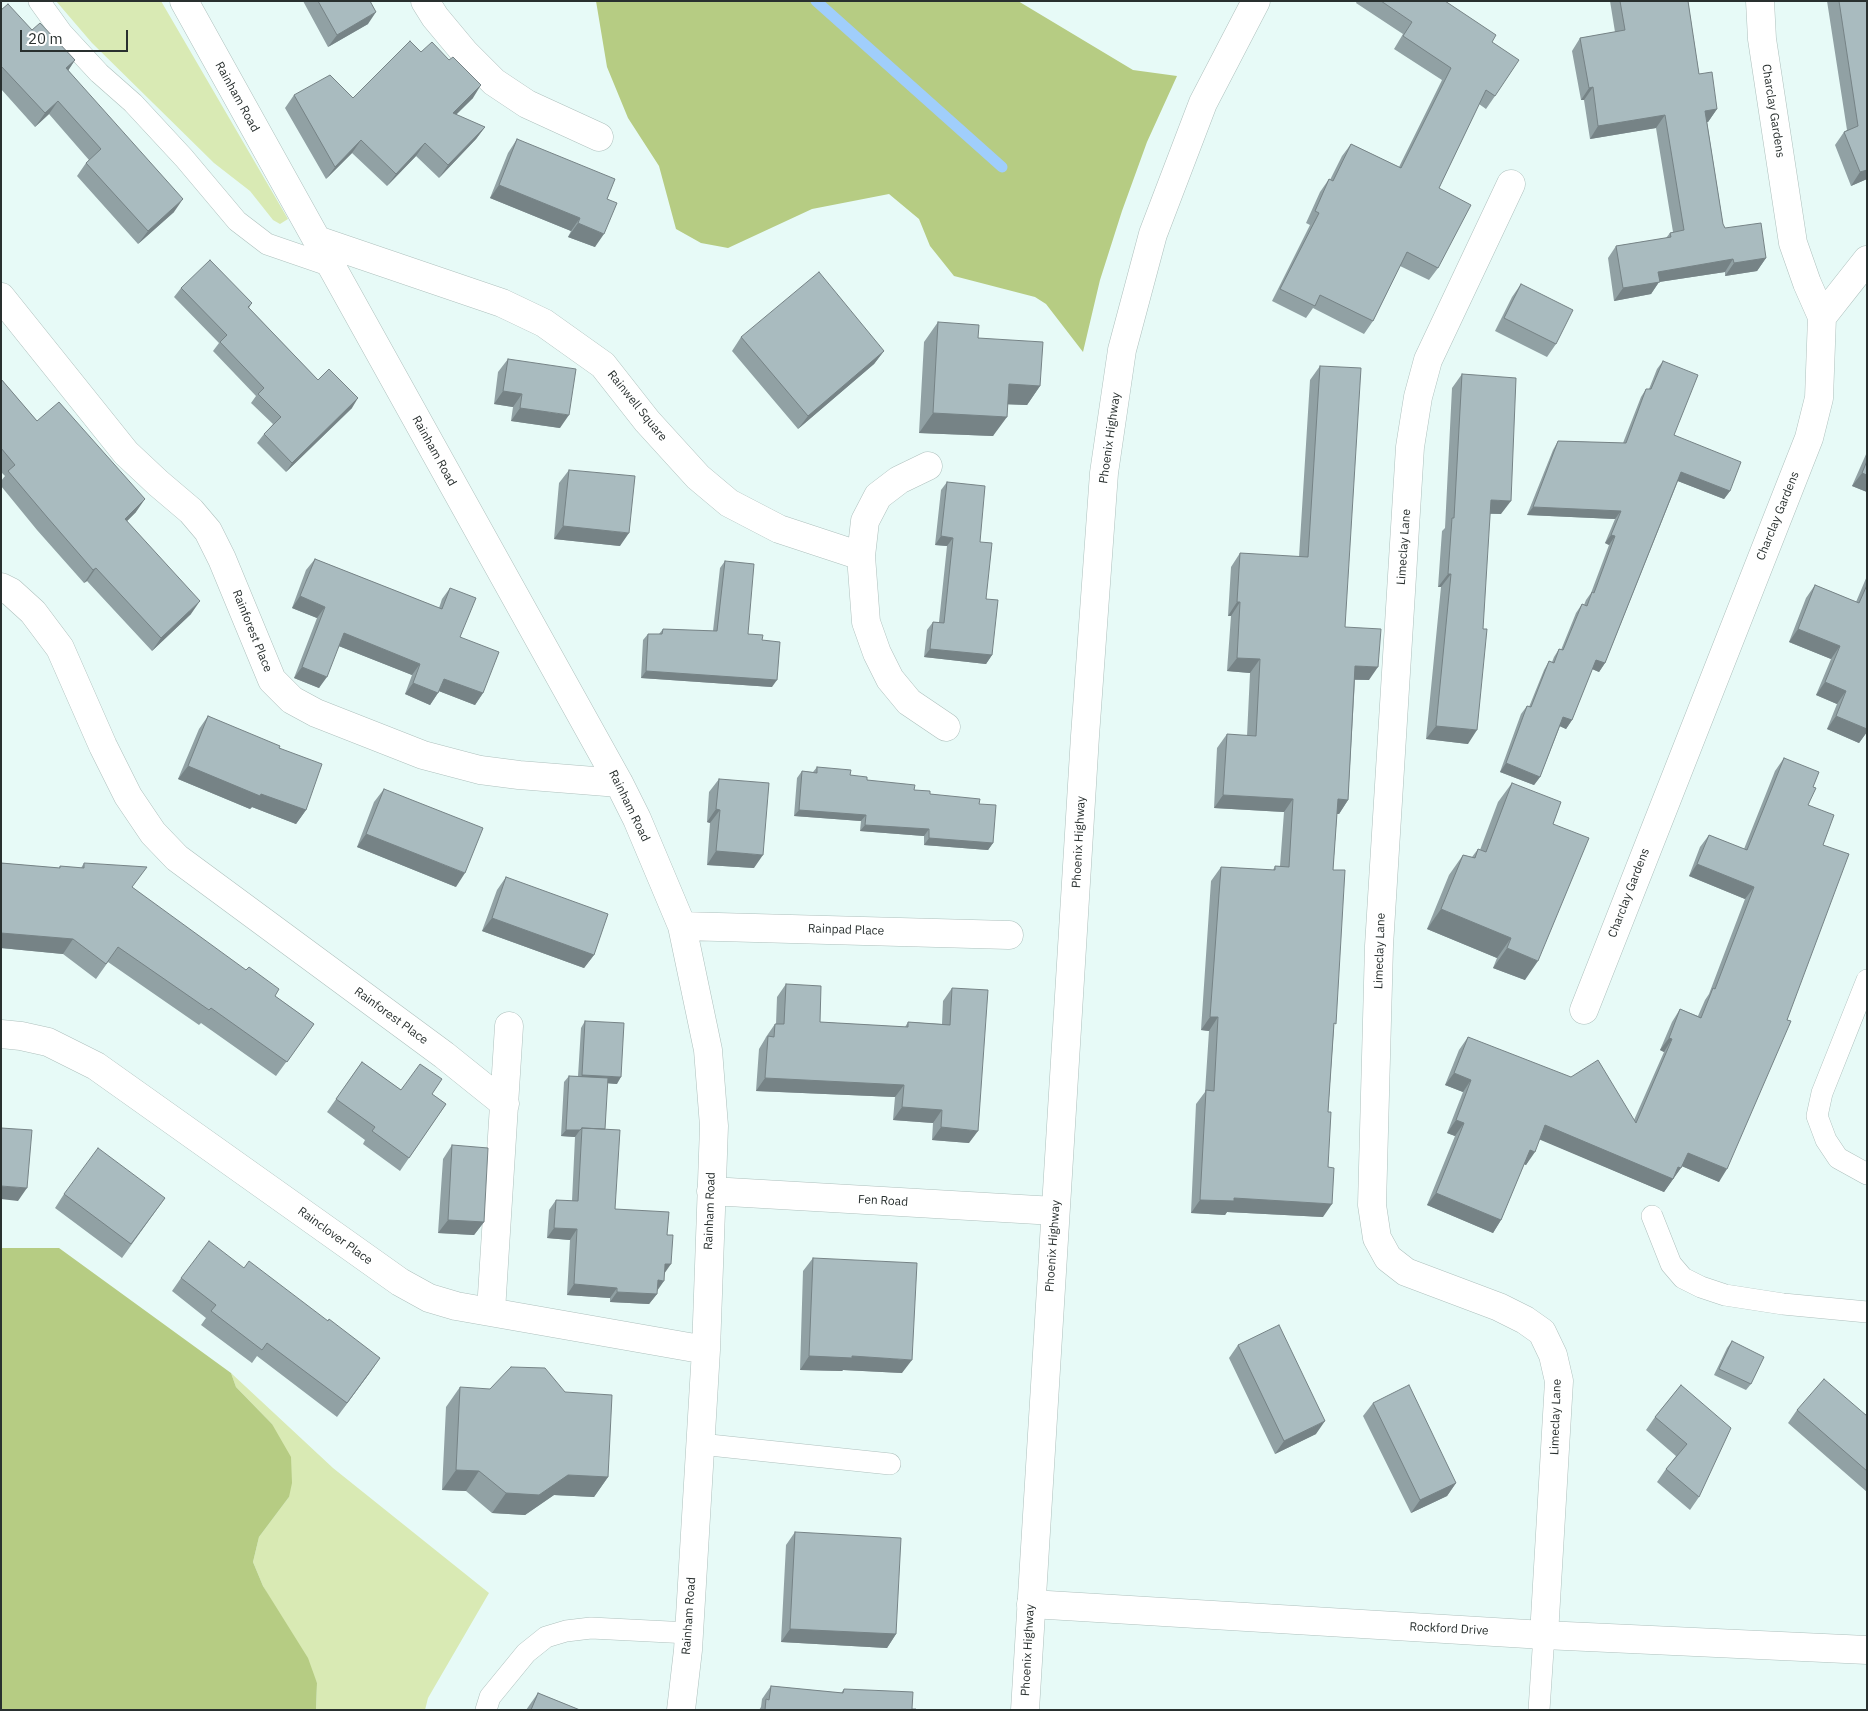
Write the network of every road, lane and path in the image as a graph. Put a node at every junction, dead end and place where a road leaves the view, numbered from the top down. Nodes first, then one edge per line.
1 (40, 1) edge
2 (184, 1) edge
3 (425, 1) edge
4 (1256, 1) edge
5 (1760, 1) edge
6 (599, 137) dead end
7 (1511, 184) dead end
8 (316, 240) junction
9 (1867, 260) edge
10 (331, 266) junction
11 (1, 297) edge
12 (1822, 317) junction
13 (928, 466) dead end
14 (861, 556) junction
15 (1, 587) edge
16 (946, 727) dead end
17 (619, 783) junction
18 (682, 926) junction
19 (1009, 935) dead end
20 (1867, 980) edge
21 (1584, 1010) dead end
22 (508, 1026) dead end
23 (1, 1034) edge
24 (505, 1104) junction
25 (1867, 1174) edge
26 (711, 1191) junction
27 (1055, 1211) junction
28 (1652, 1216) dead end
29 (491, 1311) junction
30 (1867, 1312) edge
31 (706, 1350) junction
32 (700, 1444) junction
33 (890, 1464) dead end
34 (1031, 1604) junction
35 (688, 1633) junction
36 (1544, 1635) junction
37 (1867, 1650) edge
38 (486, 1710) edge
39 (681, 1710) edge
40 (1025, 1710) edge
41 (1539, 1710) edge

1 - 10 lane
2 - 8 street, Rainham Road
3 - 6 street
4 - 27 street, Phoenix Highway
5 - 12 street, Charclay Gardens
7 - 36 street, Limeclay Lane
8 - 10 street, Rainham Road
8 - 14 street, Rainwell Square
9 - 12 street
10 - 17 street, Rainham Road
11 - 17 street, Rainforest Place
12 - 21 street, Charclay Gardens
13 - 14 street
14 - 16 street
15 - 24 street, Rainforest Place
17 - 18 street, Rainham Road
18 - 19 street, Rainpad Place
18 - 26 street, Rainham Road
20 - 25 lane
22 - 24 street
23 - 29 street, Rainclover Place
24 - 29 street
26 - 27 street, Fen Road
26 - 31 street, Rainham Road
27 - 34 street, Phoenix Highway
28 - 30 lane
29 - 31 street, Rainclover Place
31 - 32 street, Rainham Road
32 - 33 lane
32 - 35 street, Rainham Road
34 - 36 street, Rockford Drive
34 - 40 street, Phoenix Highway
35 - 38 lane
35 - 39 street, Rainham Road
36 - 37 street, Rockford Drive
36 - 41 lane

